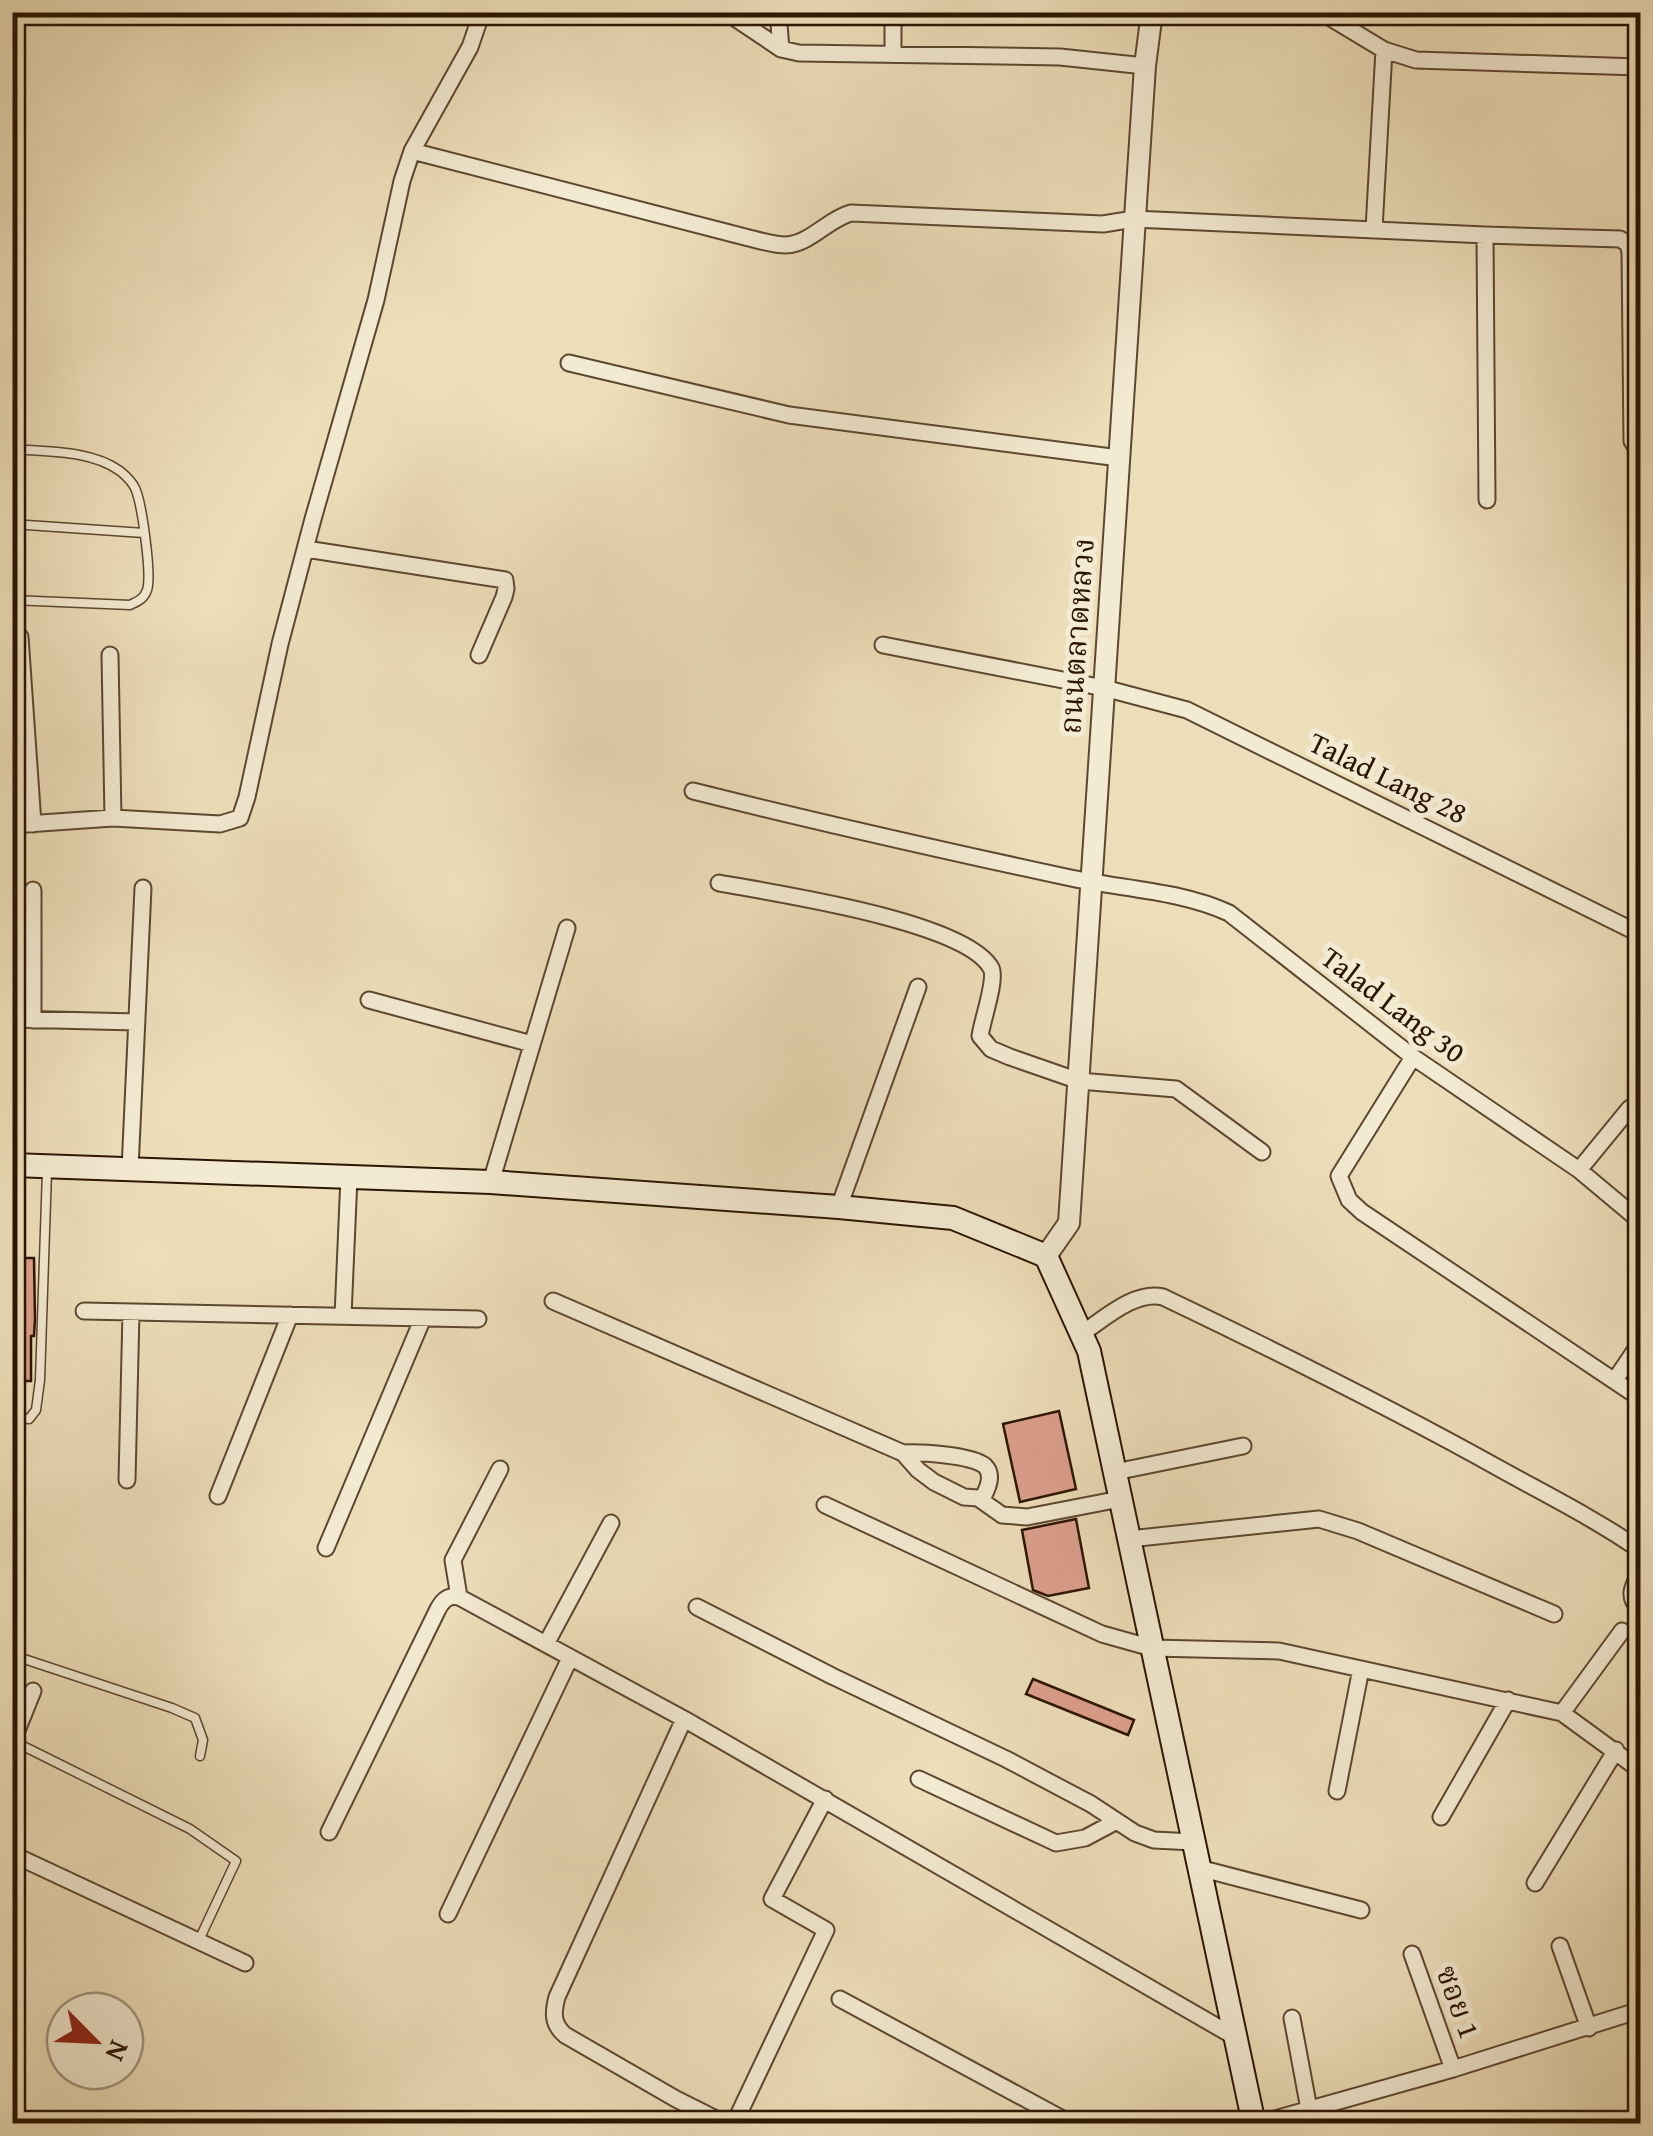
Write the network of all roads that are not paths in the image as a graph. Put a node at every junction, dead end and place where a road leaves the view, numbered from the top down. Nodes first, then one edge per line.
1 (482, 12) edge
2 (726, 12) edge
3 (778, 12) edge
4 (894, 12) edge
5 (1152, 12) edge
6 (1322, 12) edge
7 (781, 48) junction
8 (1384, 50) junction
9 (893, 54) junction
10 (1144, 66) junction
11 (1640, 67) edge
12 (412, 151) junction
13 (1134, 219) junction
14 (1374, 229) junction
15 (1485, 235) junction
16 (1636, 318) edge
17 (569, 363) dead end
18 (12, 449) edge
19 (1640, 454) edge
20 (1119, 458) junction
21 (1487, 500) dead end
22 (12, 524) edge
23 (144, 533) junction
24 (306, 548) junction
25 (12, 600) edge
26 (20, 637) dead end
27 (884, 645) dead end
28 (110, 654) dead end
29 (479, 655) dead end
30 (1104, 688) junction
31 (693, 791) dead end
32 (113, 818) junction
33 (33, 824) junction
34 (12, 825) edge
35 (719, 882) dead end
36 (1091, 882) junction
37 (142, 888) dead end
38 (33, 890) dead end
39 (567, 928) dead end
40 (1640, 934) edge
41 (918, 987) dead end
42 (368, 1000) dead end
43 (12, 1019) edge
44 (33, 1020) junction
45 (137, 1022) junction
46 (532, 1044) junction
47 (1413, 1058) junction
48 (1078, 1081) junction
49 (1640, 1102) edge
50 (1262, 1152) dead end
51 (12, 1165) edge
52 (47, 1166) junction
53 (130, 1169) junction
54 (1579, 1170) junction
55 (349, 1177) junction
56 (491, 1182) junction
57 (840, 1207) junction
58 (1640, 1221) edge
59 (1046, 1256) junction
60 (553, 1301) dead end
61 (84, 1311) dead end
62 (130, 1312) junction
63 (290, 1315) junction
64 (343, 1316) junction
65 (423, 1318) junction
66 (478, 1319) dead end
67 (1081, 1334) junction
68 (1640, 1342) edge
69 (1615, 1380) junction
70 (1640, 1398) edge
71 (12, 1417) edge
72 (1243, 1446) dead end
73 (903, 1453) junction
74 (500, 1469) dead end
75 (1114, 1472) junction
76 (127, 1480) dead end
77 (218, 1496) dead end
78 (978, 1498) junction
79 (1120, 1498) junction
80 (825, 1504) dead end
81 (611, 1523) dead end
82 (1129, 1539) junction
83 (326, 1548) dead end
84 (1640, 1550) edge
85 (1640, 1572) edge
86 (459, 1597) junction
87 (697, 1607) dead end
88 (1640, 1609) edge
89 (1554, 1614) dead end
90 (1622, 1631) dead end
91 (546, 1644) junction
92 (1152, 1648) junction
93 (12, 1655) edge
94 (570, 1658) junction
95 (1361, 1669) junction
96 (33, 1691) dead end
97 (1508, 1700) junction
98 (1562, 1713) junction
99 (684, 1719) junction
100 (13, 1742) edge
101 (1616, 1750) junction
102 (200, 1756) dead end
103 (1640, 1770) edge
104 (919, 1778) dead end
105 (1338, 1791) dead end
106 (825, 1799) junction
107 (1441, 1817) dead end
108 (1115, 1822) junction
109 (330, 1832) dead end
110 (1194, 1842) junction
111 (12, 1854) edge
112 (1200, 1868) junction
113 (1534, 1884) dead end
114 (1361, 1910) dead end
115 (448, 1914) dead end
116 (199, 1941) junction
117 (1560, 1946) dead end
118 (1412, 1954) dead end
119 (245, 1964) dead end
120 (840, 1999) dead end
121 (1640, 2010) edge
122 (1292, 2018) dead end
123 (1589, 2028) junction
124 (1235, 2037) junction
125 (1453, 2068) junction
126 (1309, 2109) junction
127 (726, 2124) edge
128 (734, 2124) edge
129 (1072, 2124) edge
130 (1256, 2124) edge

1 - 12 street
2 - 7 street
3 - 7 street
4 - 9 street
5 - 10 street, ถนนตลาดหลวง
6 - 8 street
7 - 9 street
8 - 11 street
8 - 14 street
9 - 10 street
10 - 13 street, ถนนตลาดหลวง
12 - 13 street
12 - 24 street
13 - 14 street
13 - 20 street, ถนนตลาดหลวง
14 - 15 street
15 - 16 street
15 - 21 street
16 - 19 street
17 - 20 street
18 - 23 lane
20 - 30 street, ถนนตลาดหลวง
22 - 23 lane
23 - 25 lane
24 - 29 street
24 - 32 street
26 - 33 street
27 - 30 street, Talad Lang 28
28 - 32 street
30 - 36 street, ถนนตลาดหลวง
30 - 40 street, Talad Lang 28
31 - 36 street, Talad Lang 30
32 - 33 street
33 - 34 street
35 - 48 street
36 - 47 street, Talad Lang 30
36 - 48 street, ถนนตลาดหลวง
37 - 45 street
38 - 44 street
39 - 46 street
41 - 57 street
42 - 46 street
43 - 44 street
44 - 45 street
45 - 53 street
46 - 56 street
47 - 54 street, Talad Lang 30
47 - 69 street
48 - 50 street
48 - 59 street, ถนนตลาดหลวง
49 - 54 street
51 - 52 main road
52 - 53 main road
52 - 71 lane
53 - 55 main road
54 - 58 street, Talad Lang 30
55 - 56 main road
55 - 64 street
56 - 57 main road
57 - 59 main road
59 - 67 main road
60 - 73 street
61 - 62 street
62 - 63 street
62 - 76 street
63 - 64 street
63 - 77 street
64 - 65 street
65 - 66 street
65 - 83 street
67 - 75 main road
67 - 84 street
68 - 69 street
69 - 70 street
72 - 75 street
73 - 78 street
73 - 78 street
74 - 86 street
75 - 79 main road
78 - 79 street
79 - 82 main road
80 - 92 street
81 - 91 street
82 - 89 street
82 - 92 main road
85 - 88 street
86 - 91 street
86 - 109 street
87 - 108 street
90 - 98 street
91 - 94 street
92 - 95 street
92 - 110 main road
93 - 102 lane
94 - 99 street
94 - 115 street
95 - 97 street
95 - 105 street
96 - 100 street
97 - 98 street
97 - 107 street
98 - 101 street
99 - 106 street
99 - 127 street
100 - 116 lane
101 - 103 street
101 - 113 street
104 - 108 street
106 - 124 street
106 - 128 street
108 - 110 street
110 - 112 main road
111 - 116 street
112 - 114 street
112 - 124 main road
116 - 119 street
117 - 123 street
118 - 125 street, ซอย 1
120 - 129 street
121 - 123 street
122 - 126 street
123 - 125 street
124 - 130 main road
125 - 126 street
126 - 130 street

